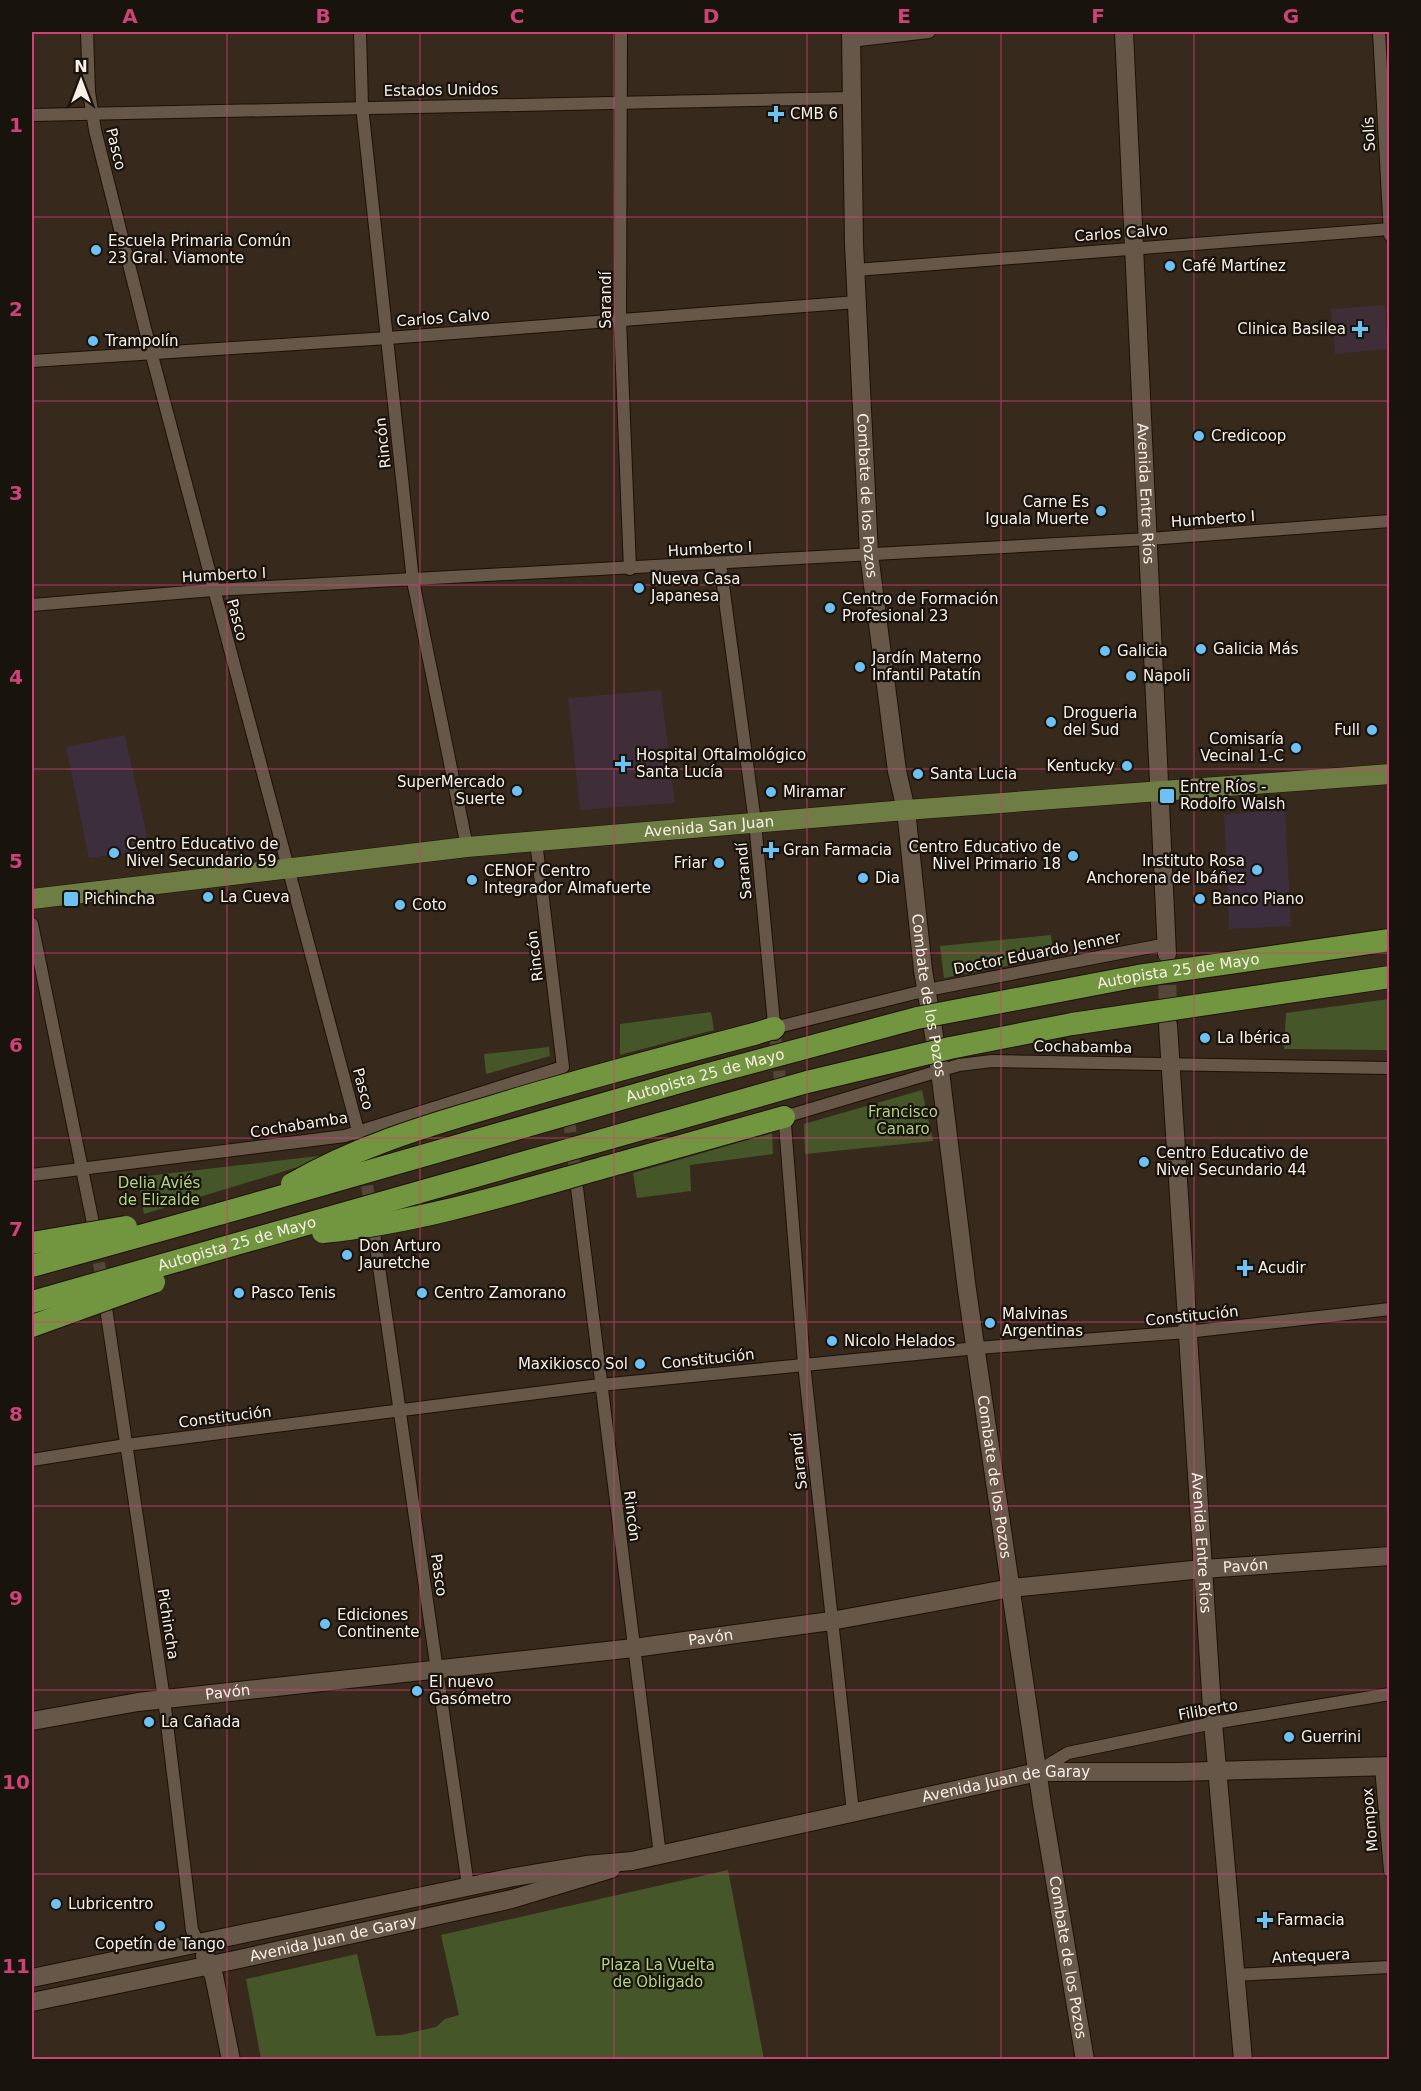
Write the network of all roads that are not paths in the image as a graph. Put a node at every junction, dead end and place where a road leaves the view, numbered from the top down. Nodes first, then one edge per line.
1 (87, 32) edge
2 (360, 32) edge
3 (621, 32) edge
4 (929, 32) edge
5 (1124, 32) edge
6 (1379, 32) edge
7 (850, 36) edge
8 (852, 98) junction
9 (621, 101) junction
10 (363, 106) junction
11 (91, 111) junction
12 (32, 114) edge
13 (1389, 229) edge
14 (1389, 236) edge
15 (1133, 247) junction
16 (856, 270) junction
17 (857, 302) junction
18 (620, 320) junction
19 (388, 338) junction
20 (151, 352) junction
21 (32, 361) edge
22 (1389, 521) edge
23 (1149, 539) junction
24 (869, 555) junction
25 (720, 563) junction
26 (630, 568) junction
27 (413, 581) junction
28 (213, 590) junction
29 (32, 605) edge
30 (1389, 774) edge
31 (1159, 791) junction
32 (906, 810) junction
33 (755, 822) junction
34 (536, 841) junction
35 (467, 847) junction
36 (286, 866) junction
37 (32, 898) edge
38 (32, 924) edge
39 (1389, 940) edge
40 (1167, 949) joint
41 (1389, 977) edge
42 (927, 990) junction
43 (1168, 1025) tunnel mouth
44 (768, 1032) junction
45 (1169, 1063) junction
46 (563, 1067) joint
47 (1389, 1068) edge
48 (940, 1071) junction
49 (784, 1112) junction
50 (360, 1137) junction
51 (83, 1169) junction
52 (32, 1175) edge
53 (576, 1180) tunnel mouth
54 (258, 1203) junction
55 (219, 1214) junction
56 (93, 1223) dead end
57 (374, 1232) dead end
58 (267, 1237) junction
59 (32, 1243) edge
60 (230, 1247) junction
61 (32, 1266) edge
62 (32, 1302) edge
63 (106, 1308) dead end
64 (1389, 1309) edge
65 (32, 1326) edge
66 (1187, 1332) junction
67 (977, 1348) junction
68 (804, 1364) junction
69 (600, 1385) junction
70 (399, 1410) junction
71 (126, 1445) junction
72 (32, 1460) edge
73 (1389, 1556) edge
74 (1203, 1569) junction
75 (1011, 1588) junction
76 (831, 1621) junction
77 (634, 1648) junction
78 (437, 1668) junction
79 (1389, 1694) edge
80 (164, 1699) junction
81 (32, 1721) edge
82 (1213, 1723) junction
83 (1385, 1767) edge
84 (1217, 1771) junction
85 (1038, 1772) junction
86 (854, 1812) junction
87 (660, 1855) junction
88 (632, 1861) junction
89 (1389, 1871) edge
90 (468, 1886) junction
91 (199, 1944) junction
92 (209, 1966) junction
93 (1389, 1967) edge
94 (1235, 1975) junction
95 (32, 1978) edge
96 (32, 2001) edge
97 (231, 2060) edge
98 (1085, 2060) edge
99 (1243, 2060) edge

1 - 11 street, Pasco
2 - 10 street, Rincón
3 - 9 street, Sarandí
4 - 7 street
5 - 15 main road, Avenida Entre Ríos
6 - 13 street, Solís
7 - 8 main road, Combate de los Pozos
8 - 9 street, Estados Unidos
8 - 16 main road, Combate de los Pozos
9 - 10 street, Estados Unidos
9 - 18 street, Sarandí
10 - 11 street, Estados Unidos
10 - 19 street, Rincón
11 - 12 street, Estados Unidos
11 - 20 street, Pasco
13 - 14 street, Solís
13 - 15 street, Carlos Calvo
15 - 16 street, Carlos Calvo
15 - 23 main road, Avenida Entre Ríos
16 - 17 main road, Combate de los Pozos
17 - 18 street, Carlos Calvo
17 - 24 main road, Combate de los Pozos
18 - 19 street, Carlos Calvo
18 - 26 street, Sarandí
19 - 20 street, Carlos Calvo
19 - 27 street, Rincón
20 - 21 street, Carlos Calvo
20 - 28 street, Pasco
22 - 23 street, Humberto I
23 - 24 street, Humberto I
23 - 31 main road, Avenida Entre Ríos
24 - 25 street, Humberto I
24 - 32 main road, Combate de los Pozos
25 - 26 street, Humberto I
25 - 33 street, Sarandí
26 - 27 street, Humberto I
27 - 28 street, Humberto I
27 - 35 street, Rincón
28 - 29 street, Humberto I
28 - 36 street, Pasco
30 - 31 main road, Avenida San Juan
31 - 32 main road, Avenida San Juan
31 - 40 main road, Avenida Entre Ríos
32 - 33 main road, Avenida San Juan
32 - 42 main road, Combate de los Pozos
33 - 34 main road, Avenida San Juan
33 - 44 street, Sarandí
34 - 35 main road, Avenida San Juan
34 - 46 street, Rincón
35 - 36 main road, Avenida San Juan
36 - 37 main road, Avenida San Juan
36 - 50 street, Pasco
38 - 51 street
39 - 54 highway, Autopista 25 de Mayo, bridge
40 - 42 street, Doctor Eduardo Jenner
41 - 58 highway, Autopista 25 de Mayo, bridge
42 - 44 street, Doctor Eduardo Jenner
42 - 48 main road, Combate de los Pozos
43 - 45 main road, Avenida Entre Ríos
44 - 54 highway, bridge
45 - 47 street, Cochabamba
45 - 48 street, Cochabamba
45 - 66 main road, Avenida Entre Ríos
46 - 50 street, Cochabamba
48 - 49 street, Cochabamba
48 - 67 main road, Combate de los Pozos
49 - 58 highway, bridge
49 - 68 street, Sarandí
50 - 51 street, Cochabamba
51 - 52 street, Cochabamba
51 - 56 street
53 - 69 street, Rincón
54 - 55 highway, Autopista 25 de Mayo
55 - 59 highway, bridge
55 - 61 highway, Autopista 25 de Mayo, bridge
57 - 70 street, Pasco
58 - 60 highway, Autopista 25 de Mayo, bridge
60 - 62 highway, Autopista 25 de Mayo, bridge
60 - 65 highway, bridge
63 - 71 street, Pichincha
64 - 66 street, Constitución
66 - 67 street, Constitución
66 - 74 main road, Avenida Entre Ríos
67 - 68 street, Constitución
67 - 75 main road, Combate de los Pozos
68 - 69 street, Constitución
68 - 76 street, Sarandí
69 - 70 street, Constitución
69 - 77 street, Rincón
70 - 71 street, Constitución
70 - 78 street, Pasco
71 - 72 street, Constitución
71 - 80 street, Pichincha
73 - 74 main road, Pavón
74 - 75 main road, Pavón
74 - 82 main road, Avenida Entre Ríos
75 - 76 main road, Pavón
75 - 85 main road, Combate de los Pozos
76 - 77 main road, Pavón
76 - 86 street, Sarandí
77 - 78 main road, Pavón
77 - 87 street, Rincón
78 - 80 main road, Pavón
78 - 90 street, Pasco
79 - 82 street, Filiberto
80 - 81 main road, Pavón
80 - 91 street, Pichincha
82 - 84 main road, Avenida Entre Ríos
82 - 85 street, Filiberto
83 - 84 main road, Avenida Juan de Garay
83 - 89 street, Mompox
84 - 85 main road, Avenida Juan de Garay
84 - 94 main road, Avenida Entre Ríos
85 - 86 main road, Avenida Juan de Garay
85 - 98 main road, Combate de los Pozos
86 - 87 main road, Avenida Juan de Garay
87 - 88 main road, Avenida Juan de Garay
88 - 90 main road, Avenida Juan de Garay
88 - 92 main road, Avenida Juan de Garay
90 - 91 main road, Avenida Juan de Garay
91 - 92 main road
91 - 95 main road, Avenida Juan de Garay
92 - 96 main road, Avenida Juan de Garay
92 - 97 main road
93 - 94 street, Antequera
94 - 99 main road, Avenida Entre Ríos

